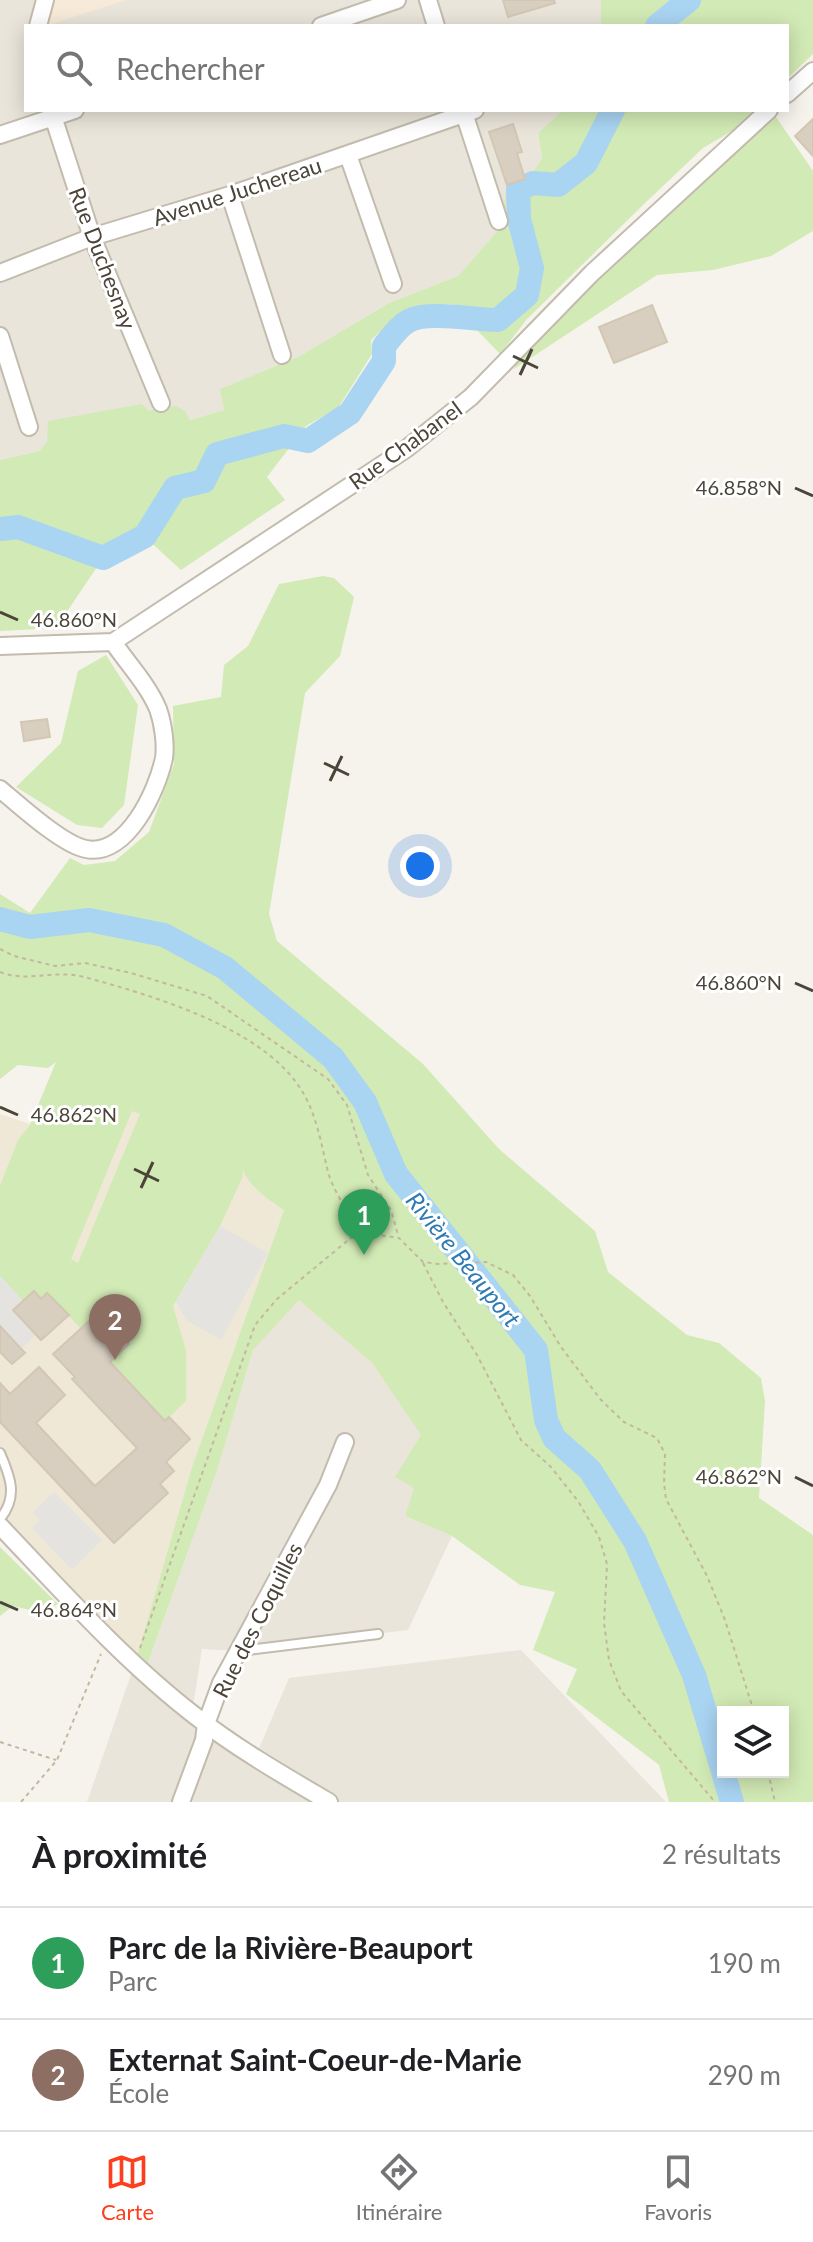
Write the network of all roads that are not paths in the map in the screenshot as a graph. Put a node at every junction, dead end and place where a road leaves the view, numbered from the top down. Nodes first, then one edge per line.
1 (45, 0) edge
2 (397, 0) edge
3 (428, 0) edge
4 (39, 24) edge
5 (327, 24) edge
6 (435, 24) edge
7 (813, 71) edge
8 (789, 92) edge
9 (465, 112) edge
10 (468, 112) edge
11 (767, 112) edge
12 (52, 114) edge
13 (0, 135) edge
14 (348, 155) junction
15 (230, 195) junction
16 (499, 221) dead end
17 (92, 237) junction
18 (0, 273) edge
19 (393, 284) dead end
20 (0, 336) edge
21 (282, 355) dead end
22 (161, 403) dead end
23 (29, 427) dead end
24 (113, 642) junction
25 (0, 646) edge
26 (0, 789) edge
27 (345, 1442) dead end
28 (0, 1453) edge
29 (0, 1519) edge
30 (0, 1526) edge
31 (378, 1634) dead end
32 (238, 1651) junction
33 (206, 1724) junction
34 (181, 1802) edge
35 (329, 1802) edge

1 - 4 street
2 - 5 street
3 - 6 street
7 - 8 street
9 - 14 street, Avenue Juchereau
10 - 16 street
11 - 24 street, Rue Chabanel
12 - 13 street
12 - 17 street, Rue Duchesnay
14 - 15 street, Avenue Juchereau
14 - 19 street
15 - 17 street, Avenue Juchereau
15 - 21 street
17 - 18 street, Avenue Juchereau
17 - 22 street, Rue Duchesnay
20 - 23 street
24 - 25 street
24 - 26 street
27 - 32 street, Rue des Coquilles
28 - 29 lane
30 - 33 street
31 - 32 lane
32 - 33 street, Rue des Coquilles
33 - 34 street, Rue des Coquilles
33 - 35 street

